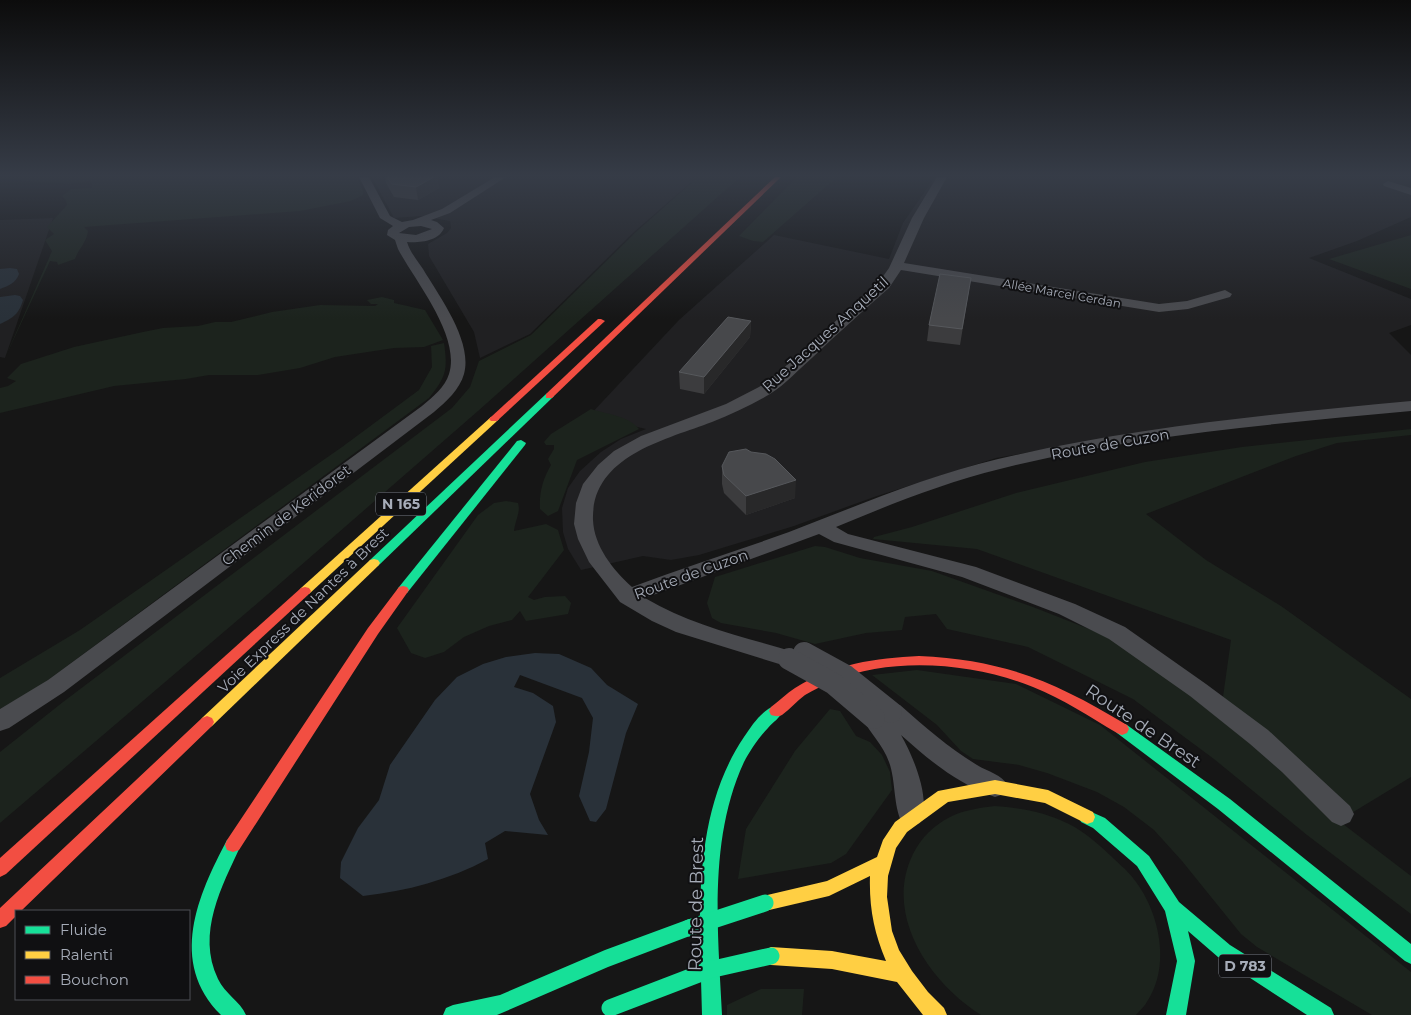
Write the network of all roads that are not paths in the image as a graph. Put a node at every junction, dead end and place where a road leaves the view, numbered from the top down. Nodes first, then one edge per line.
1 (397, 224) edge
2 (416, 224) edge
3 (423, 224) edge
4 (432, 224) edge
5 (728, 224) edge
6 (915, 224) edge
7 (436, 226) joint
8 (405, 229) junction
9 (422, 238) junction
10 (409, 256) junction
11 (898, 266) junction
12 (1225, 294) dead end
13 (611, 311) dead end
14 (622, 326) junction
15 (1411, 406) edge
16 (546, 414) dead end
17 (528, 436) dead end
18 (819, 526) junction
19 (627, 597) junction
20 (718, 636) joint
21 (797, 656) joint
22 (882, 715) junction
23 (0, 721) edge
24 (1001, 788) junction
25 (1341, 814) dead end
26 (911, 815) junction
27 (881, 863) junction
28 (0, 869) edge
29 (1173, 907) junction
30 (0, 920) edge
31 (1411, 955) edge
32 (903, 974) junction
33 (501, 1004) junction
34 (598, 1012) dead end
35 (935, 1014) edge
36 (236, 1015) edge
37 (453, 1015) edge
38 (476, 1015) edge
39 (712, 1015) edge
40 (1176, 1015) edge
41 (1324, 1015) edge

1 - 8 street, Chemin de Keridoret
2 - 8 street
3 - 8 street
4 - 7 street
5 - 14 main road, Voie Express de Nantes à Brest / N 165
6 - 11 street, Rue Jacques Anquetil
7 - 9 street
8 - 9 street
8 - 10 street, Chemin de Keridoret
9 - 10 street
10 - 23 street, Chemin de Keridoret
11 - 12 street, Allée Marcel Cerdan
11 - 19 street, Rue Jacques Anquetil
13 - 28 main road, Voie Express de Nantes à Brest / N 165
14 - 16 main road
14 - 30 main road, Voie Express de Nantes à Brest / N 165
15 - 18 street, Route de Cuzon
17 - 36 main road
18 - 19 street, Route de Cuzon
18 - 25 street
19 - 20 street, Route de Cuzon
20 - 21 street, Route de Cuzon
21 - 22 street, Route de Cuzon, bridge
22 - 24 street, Route de Cuzon
22 - 26 street, Route de Cuzon
24 - 26 main road
24 - 29 main road
26 - 27 main road
27 - 32 main road
27 - 33 main road, bridge
29 - 40 main road
29 - 41 main road, D 783
31 - 39 main road, Route de Brest
32 - 34 main road, bridge
32 - 35 main road
33 - 37 main road
33 - 38 main road

